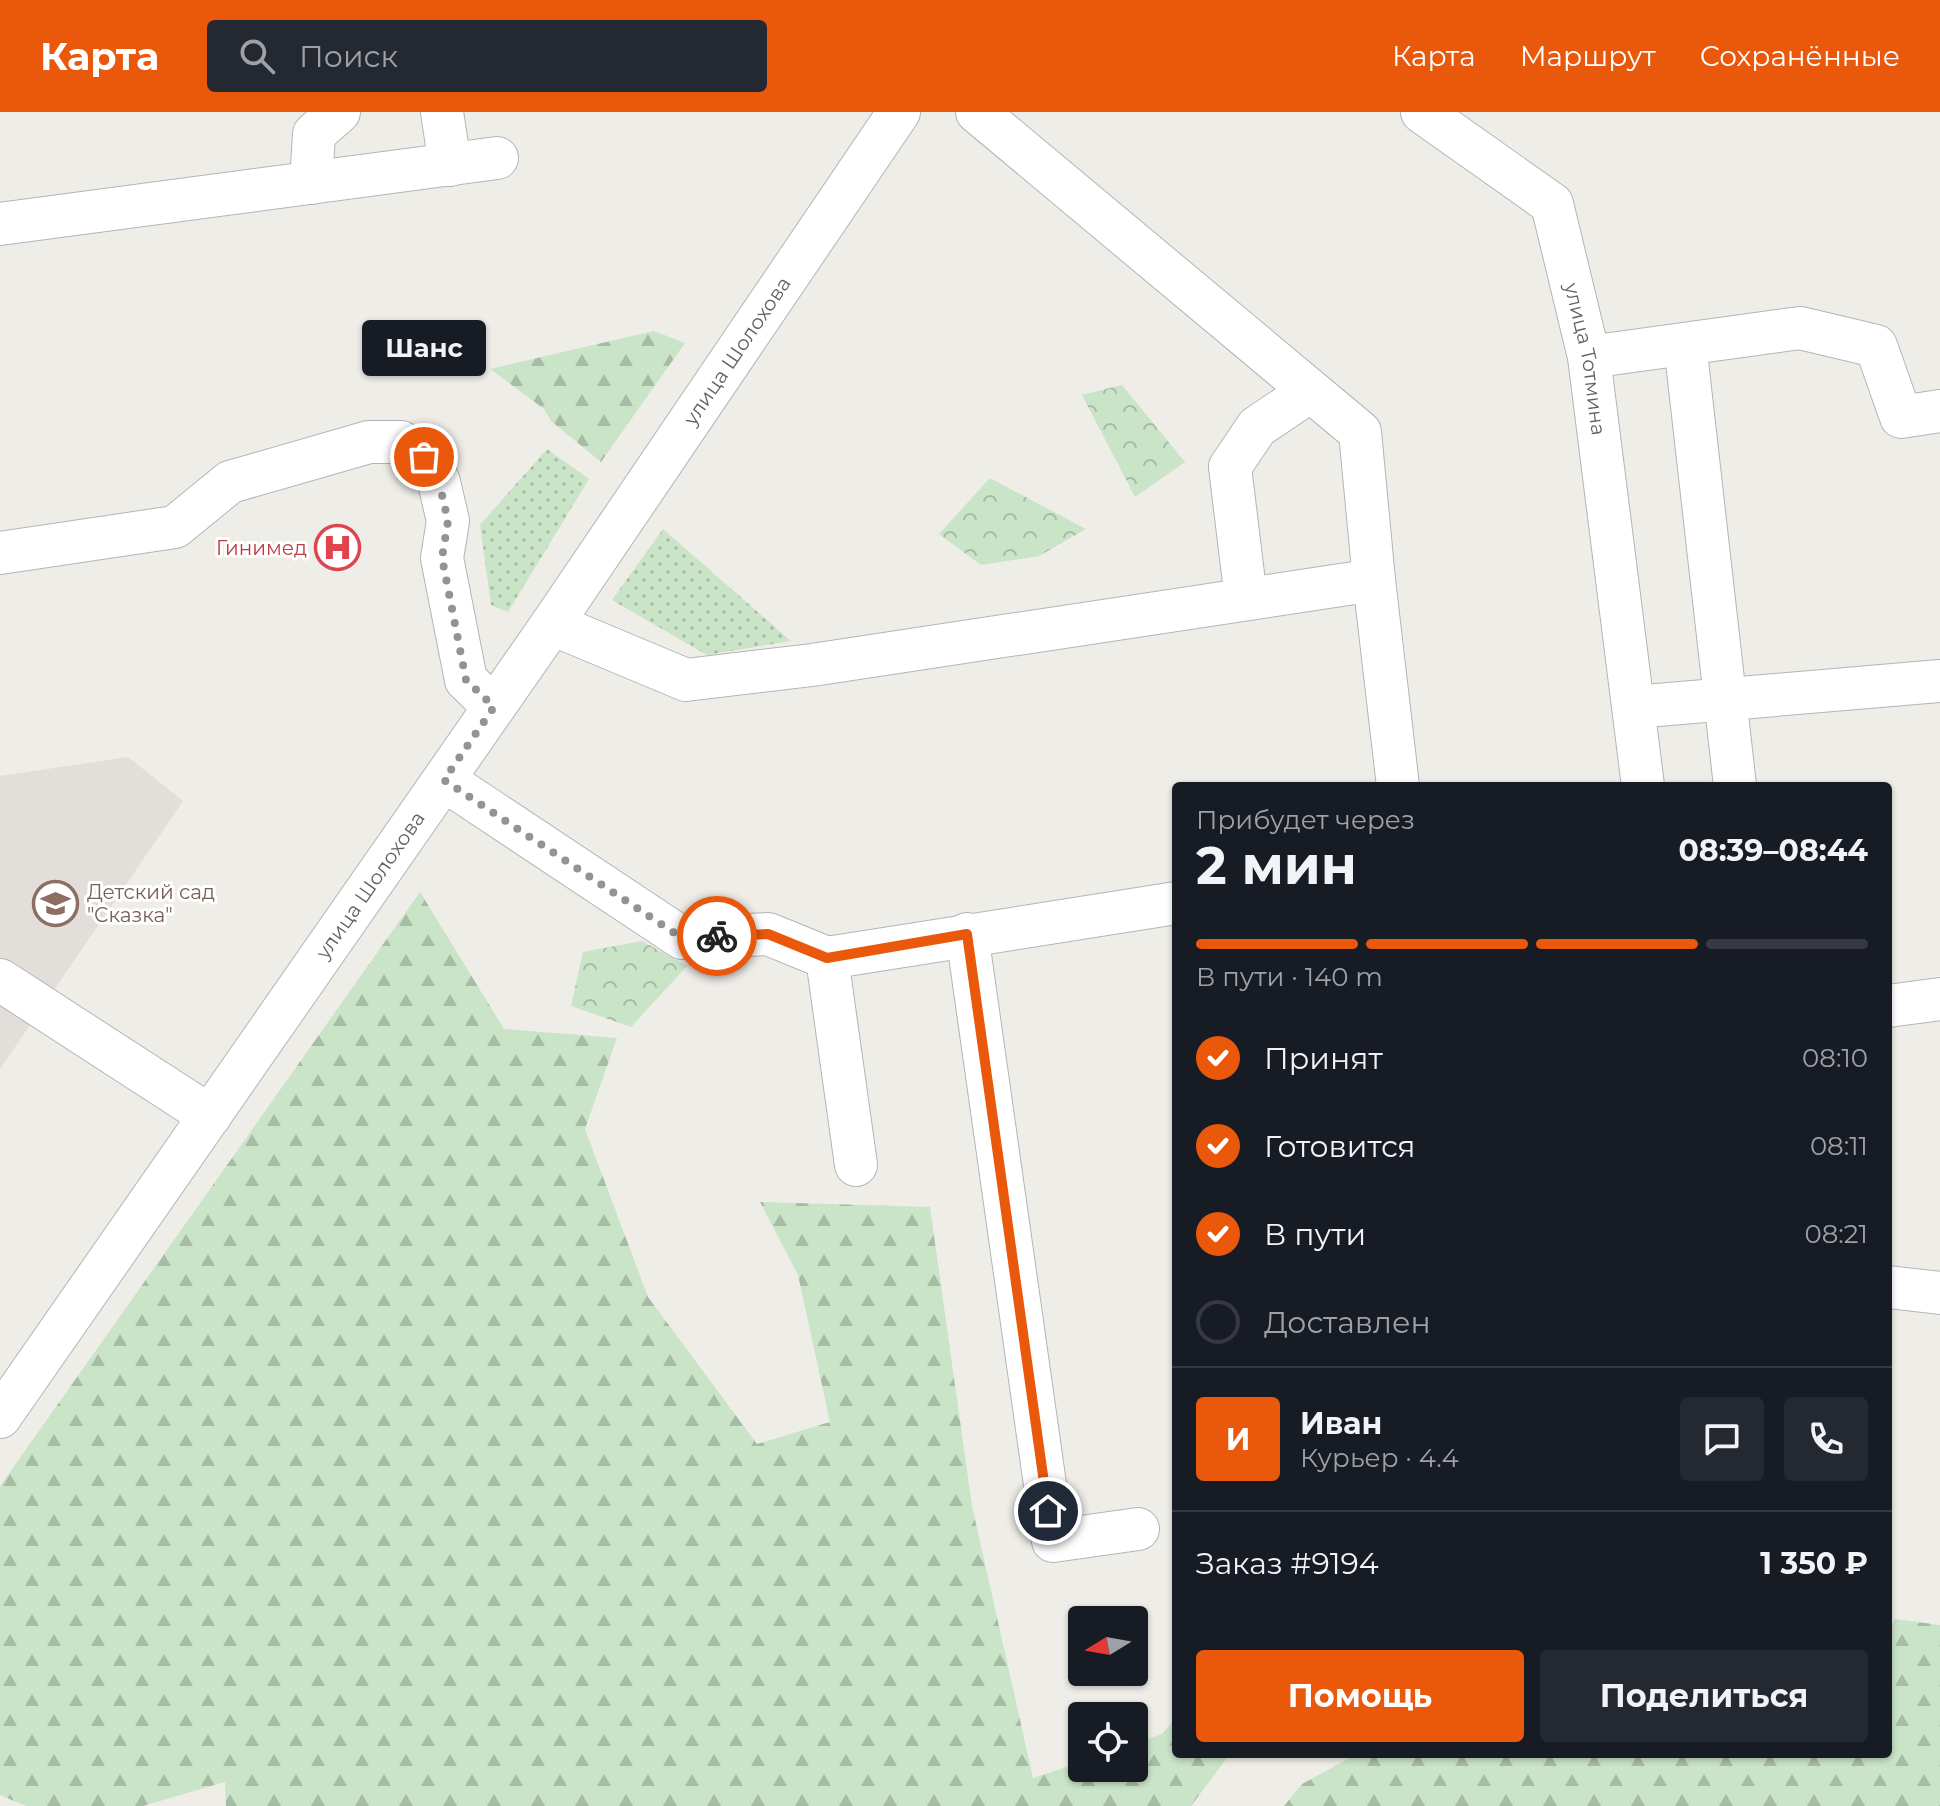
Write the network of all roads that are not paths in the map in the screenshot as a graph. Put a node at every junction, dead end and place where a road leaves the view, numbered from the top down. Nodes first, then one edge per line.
1 (339, 112) edge
2 (442, 112) edge
3 (899, 112) edge
4 (977, 112) edge
5 (1422, 112) edge
6 (497, 158) dead end
7 (450, 165) junction
8 (311, 183) junction
9 (0, 224) edge
10 (1685, 344) junction
11 (1589, 357) junction
12 (1309, 392) junction
13 (1940, 411) edge
14 (0, 553) edge
15 (1374, 580) junction
16 (1246, 599) junction
17 (552, 624) junction
18 (1940, 681) edge
19 (1632, 690) junction
20 (1725, 699) junction
21 (494, 707) junction
22 (444, 780) junction
23 (1398, 782) edge
24 (1643, 782) edge
25 (1735, 782) edge
26 (1172, 904) edge
27 (967, 934) junction
28 (827, 958) junction
29 (0, 980) edge
30 (1940, 999) edge
31 (1892, 1005) edge
32 (210, 1116) junction
33 (856, 1165) dead end
34 (1892, 1287) edge
35 (1940, 1293) edge
36 (0, 1417) edge
37 (1138, 1529) dead end

1 - 8 street
2 - 7 street
3 - 17 street, улица Шолохова
4 - 12 street
5 - 11 street, улица Тотмина
6 - 7 street
7 - 8 street
8 - 9 street
10 - 11 street
10 - 13 street
10 - 20 street
11 - 19 street, улица Тотмина
12 - 15 street
12 - 16 street
14 - 21 street
15 - 16 street
15 - 23 street
16 - 17 street
17 - 21 street, улица Шолохова
18 - 20 street
19 - 20 street
19 - 24 street, улица Тотмина
20 - 25 street
21 - 22 street, улица Шолохова
22 - 28 street
22 - 32 street, улица Шолохова
26 - 27 street
27 - 28 street
27 - 37 street
28 - 33 street
29 - 32 street
30 - 31 street
32 - 36 street, улица Шолохова
34 - 35 street

